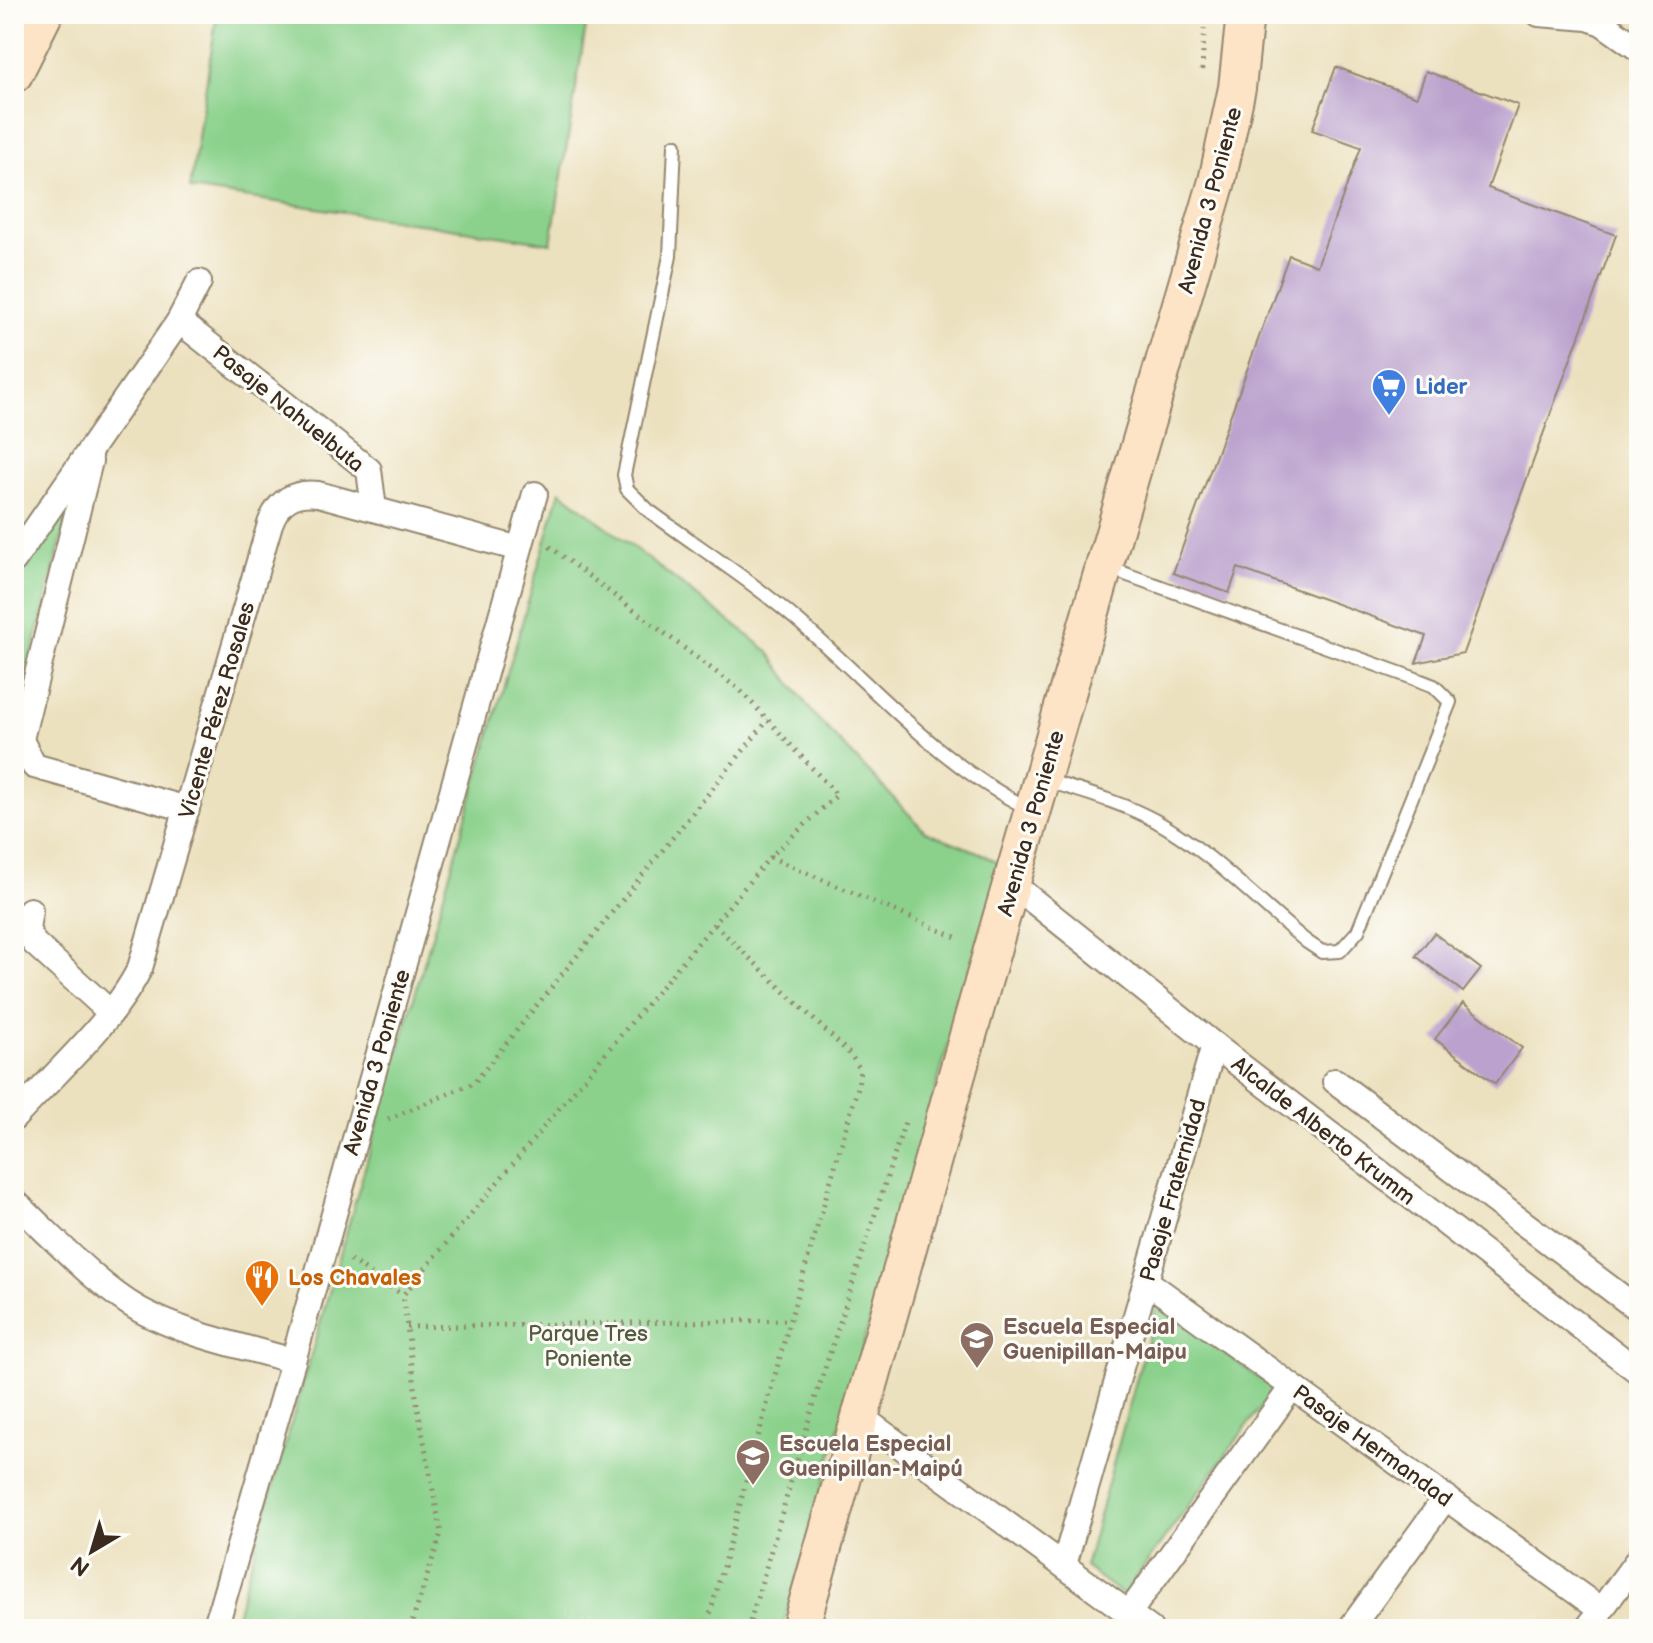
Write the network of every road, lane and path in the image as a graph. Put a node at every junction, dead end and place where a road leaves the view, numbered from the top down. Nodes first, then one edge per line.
1 (1245, 14) edge
2 (1539, 14) edge
3 (45, 17) edge
4 (1639, 49) edge
5 (14, 74) edge
6 (675, 145) dead end
7 (199, 282) dead end
8 (179, 321) junction
9 (93, 448) junction
10 (535, 494) dead end
11 (374, 509) junction
12 (521, 542) junction
13 (14, 560) edge
14 (1106, 567) junction
15 (768, 720) junction
16 (17, 732) edge
17 (1038, 795) junction
18 (187, 809) junction
19 (770, 857) junction
20 (1012, 884) junction
21 (30, 910) dead end
22 (713, 923) junction
23 (964, 940) dead end
24 (111, 1013) junction
25 (1214, 1045) junction
26 (1335, 1081) dead end
27 (14, 1118) edge
28 (387, 1119) dead end
29 (14, 1201) edge
30 (1146, 1281) junction
31 (1639, 1310) edge
32 (790, 1320) junction
33 (407, 1327) junction
34 (293, 1361) junction
35 (1639, 1372) edge
36 (1292, 1387) junction
37 (861, 1417) junction
38 (1446, 1497) junction
39 (1639, 1558) edge
40 (1064, 1565) junction
41 (1129, 1613) junction
42 (1594, 1619) edge
43 (215, 1629) edge
44 (410, 1629) edge
45 (706, 1629) edge
46 (800, 1629) edge
47 (1150, 1629) edge
48 (1350, 1629) edge

1 - 14 main road, Avenida 3 Poniente
2 - 4 street
3 - 5 main road
6 - 17 lane
7 - 8 street
8 - 9 street
8 - 11 street, Pasaje Nahuelbuta
9 - 13 street
9 - 16 street
10 - 12 street, Avenida 3 Poniente
11 - 12 street, Vicente Pérez Rosales
11 - 18 street, Vicente Pérez Rosales
12 - 15 path
12 - 34 street, Avenida 3 Poniente
14 - 17 main road, Avenida 3 Poniente
14 - 17 lane
15 - 19 path
15 - 28 path
16 - 18 street
17 - 20 main road, Avenida 3 Poniente
18 - 24 street, Vicente Pérez Rosales
19 - 22 path
19 - 23 path
20 - 25 street, Alcalde Alberto Krumm
20 - 37 main road, Avenida 3 Poniente
21 - 24 street
22 - 32 path
22 - 33 path
24 - 27 street, Vicente Pérez Rosales
25 - 30 street, Pasaje Fraternidad
25 - 35 street, Alcalde Alberto Krumm
26 - 31 street
29 - 34 street
30 - 36 street, Pasaje Hermandad
30 - 40 street, Pasaje Fraternidad
32 - 33 path
32 - 45 path
33 - 44 path
34 - 43 street, Avenida 3 Poniente
36 - 38 street, Pasaje Hermandad
36 - 41 street
37 - 40 street
37 - 46 main road, Avenida 3 Poniente
38 - 42 street, Pasaje Hermandad
38 - 48 street
39 - 42 street
40 - 41 street
41 - 47 street

